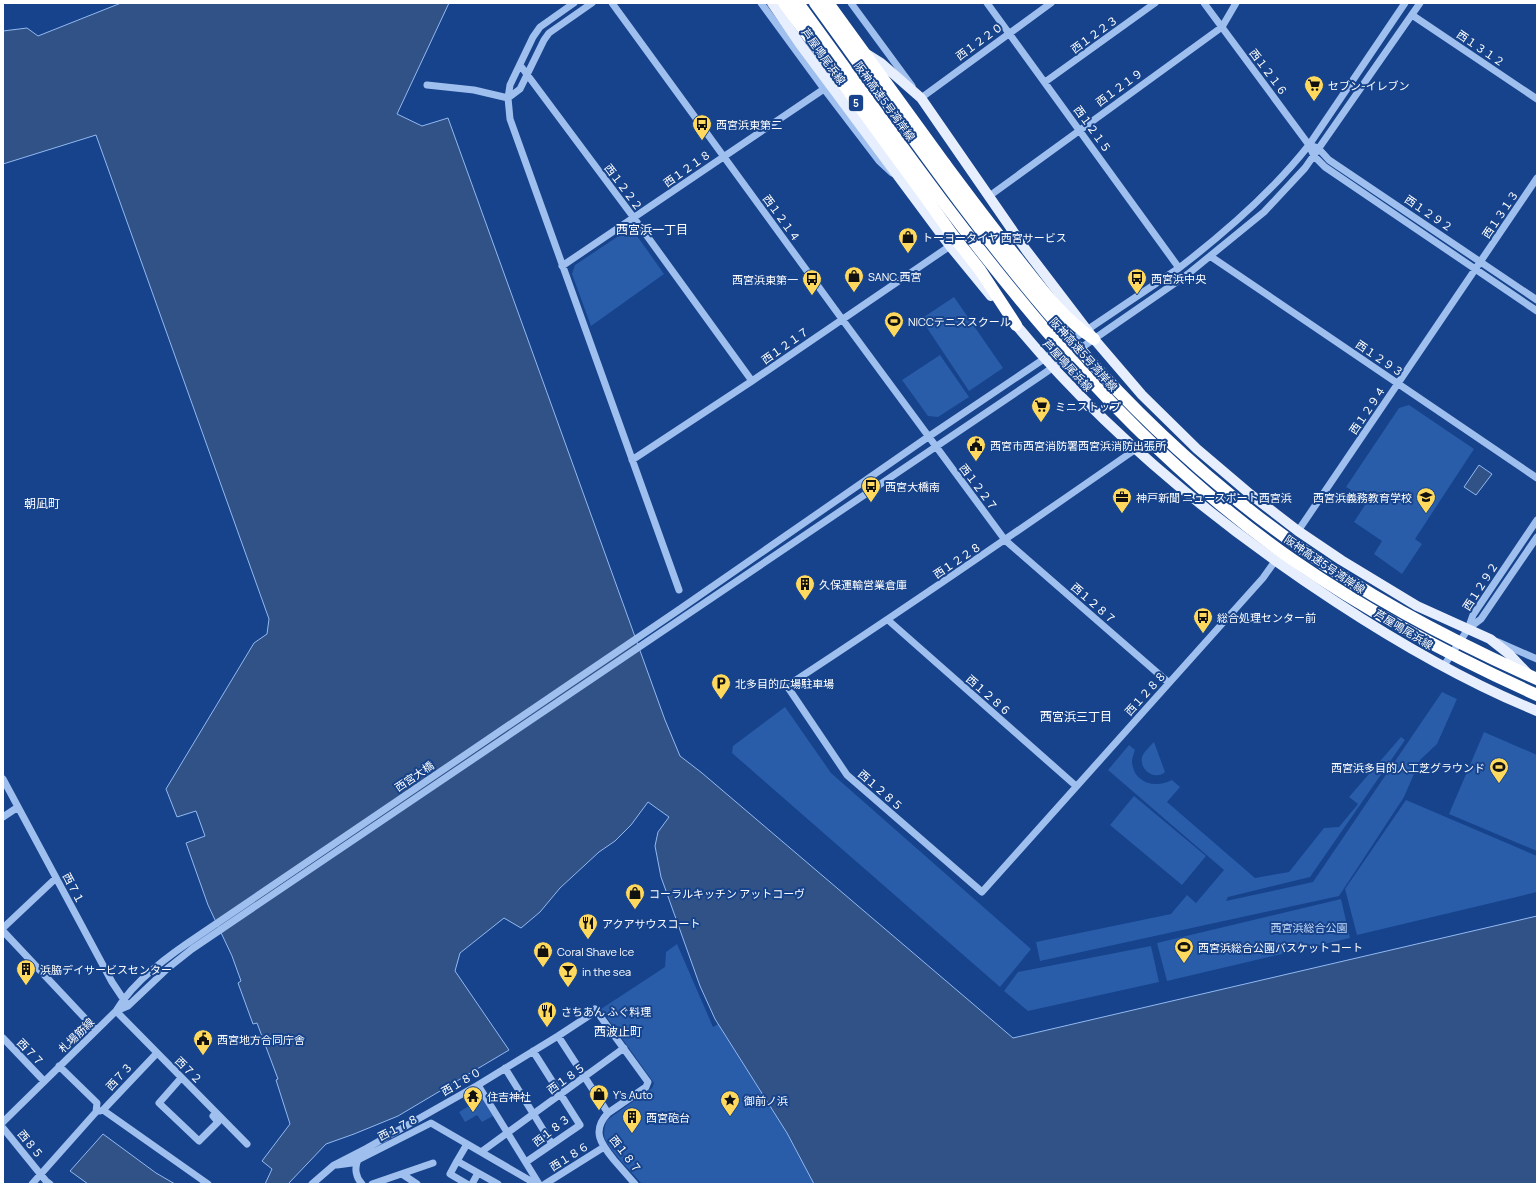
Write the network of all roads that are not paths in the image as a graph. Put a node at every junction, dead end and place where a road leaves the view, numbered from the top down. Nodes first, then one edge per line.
1 (574, 3) edge
2 (592, 3) edge
3 (612, 3) edge
4 (761, 3) edge
5 (772, 3) edge
6 (777, 3) edge
7 (784, 3) edge
8 (798, 3) edge
9 (815, 3) edge
10 (828, 3) edge
11 (851, 3) edge
12 (988, 3) edge
13 (1051, 3) edge
14 (1155, 3) edge
15 (1204, 3) edge
16 (1236, 3) edge
17 (1406, 3) edge
18 (1420, 3) edge
19 (1412, 15) junction
20 (1222, 27) junction
21 (1009, 33) junction
22 (520, 65) junction
23 (527, 75) junction
24 (1045, 82) junction
25 (427, 85) dead end
26 (824, 89) junction
27 (508, 98) junction
28 (921, 98) junction
29 (1537, 99) edge
30 (1080, 130) junction
31 (1309, 145) junction
32 (1319, 149) junction
33 (724, 156) junction
34 (1314, 156) junction
35 (1537, 178) edge
36 (902, 182) junction
37 (988, 197) junction
38 (634, 218) junction
39 (950, 246) junction
40 (1210, 256) junction
41 (1481, 262) junction
42 (562, 266) junction
43 (1179, 268) junction
44 (1476, 270) junction
45 (1537, 300) edge
46 (1537, 311) edge
47 (842, 319) junction
48 (1016, 325) junction
49 (1088, 333) junction
50 (1045, 358) junction
51 (1052, 367) junction
52 (752, 381) junction
53 (1398, 384) junction
54 (928, 437) junction
55 (935, 446) junction
56 (1136, 449) junction
57 (632, 460) junction
58 (1537, 478) edge
59 (1537, 520) edge
60 (1298, 531) junction
61 (1537, 537) edge
62 (1005, 540) junction
63 (1275, 561) junction
64 (679, 590) dead end
65 (682, 613) junction
66 (888, 620) junction
67 (1468, 629) junction
68 (1490, 639) junction
69 (1537, 659) edge
70 (1443, 667) junction
71 (1537, 679) edge
72 (1169, 683) junction
73 (1537, 684) edge
74 (787, 686) joint
75 (1537, 695) edge
76 (1518, 703) junction
77 (1537, 711) edge
78 (1537, 715) edge
79 (3, 778) edge
80 (1076, 786) junction
81 (18, 807) junction
82 (3, 817) edge
83 (56, 878) junction
84 (982, 892) joint
85 (3, 929) edge
86 (165, 965) junction
87 (123, 999) junction
88 (128, 1006) junction
89 (595, 1009) joint
90 (116, 1011) junction
91 (96, 1030) junction
92 (558, 1036) junction
93 (3, 1038) edge
94 (624, 1048) junction
95 (533, 1051) junction
96 (157, 1053) junction
97 (59, 1066) junction
98 (505, 1068) junction
99 (182, 1078) junction
100 (584, 1078) junction
101 (44, 1081) junction
102 (478, 1085) junction
103 (194, 1091) junction
104 (560, 1095) junction
105 (99, 1111) junction
106 (608, 1112) junction
107 (534, 1114) junction
108 (3, 1122) edge
109 (3, 1128) edge
110 (507, 1133) junction
111 (247, 1144) dead end
112 (467, 1144) junction
113 (552, 1144) junction
114 (604, 1148) junction
115 (481, 1152) junction
116 (358, 1160) junction
117 (457, 1161) junction
118 (526, 1162) junction
119 (433, 1163) dead end
120 (334, 1165) junction
121 (478, 1173) junction
122 (402, 1174) junction
123 (41, 1175) junction
124 (32, 1184) edge
125 (50, 1184) edge
126 (208, 1184) edge
127 (312, 1184) edge
128 (362, 1184) edge
129 (372, 1184) edge
130 (417, 1184) edge
131 (467, 1184) edge
132 (472, 1184) edge
133 (498, 1184) edge
134 (538, 1184) edge
135 (545, 1184) edge
136 (635, 1184) edge

1 - 22 street
2 - 23 street
3 - 33 street, 西１２１４
4 - 26 street
5 - 36 main road, 芦屋鳴尾浜線
6 - 28 main road, 芦屋鳴尾浜線
7 - 48 highway, 5, bridge
8 - 75 highway, 阪神高速5号湾岸線 / 5, bridge
9 - 71 highway, 阪神高速5号湾岸線 / 5, bridge
10 - 49 highway, bridge
11 - 28 street
12 - 21 street, 西１２１５
13 - 21 street, 西１２２０
14 - 24 street, 西１２２３
15 - 20 street, 西１２１６
16 - 20 street, 西１２１９
17 - 31 street
18 - 19 street
19 - 29 street, 西１３１２
19 - 32 street
20 - 30 street, 西１２１９
20 - 31 street, 西１２１６
21 - 24 street, 西１２１５
21 - 28 street, 西１２２０
22 - 23 street, 西１２２２
22 - 27 street
23 - 27 street
23 - 38 street, 西１２２２
24 - 30 street, 西１２１５
25 - 27 street
26 - 33 street, 西１２１８
26 - 36 street
27 - 42 street
28 - 37 main road, 芦屋鳴尾浜線
30 - 37 street, 西１２１９
30 - 43 street, 西１２１５
31 - 32 street, 西１２９２
31 - 34 street, 西１２１６
31 - 43 street
32 - 34 street
32 - 41 street, 西１２９２
33 - 38 street, 西１２１８
33 - 47 street, 西１２１４
34 - 40 street
34 - 44 street, 西１２９２
35 - 41 street, 西１３１３
36 - 39 main road, 芦屋鳴尾浜線
37 - 49 main road, 芦屋鳴尾浜線
38 - 42 street, 西１２１８
38 - 52 street, 西１２２２
39 - 47 street, 西１２１７
39 - 48 main road, 芦屋鳴尾浜線
40 - 49 street
40 - 53 street, 西１２９３
41 - 44 street, 西１２９４
41 - 45 street, 西１２９２
42 - 57 street
43 - 49 street
44 - 46 street, 西１２９２
44 - 53 street, 西１２９４
47 - 52 street, 西１２１７
47 - 54 street, 西１２１４
48 - 50 main road, 芦屋鳴尾浜線
49 - 50 street
49 - 51 street
49 - 60 main road, 芦屋鳴尾浜線
50 - 51 main road, 芦屋鳴尾浜線
50 - 54 street
51 - 55 street
51 - 56 main road, 芦屋鳴尾浜線
52 - 57 street, 西１２１７
53 - 58 street, 西１２９３
53 - 60 street, 西１２９４
54 - 55 street, 西１２１４
54 - 65 street
55 - 62 street, 西１２２７
55 - 65 street
56 - 62 street, 西１２２８
56 - 63 main road, 芦屋鳴尾浜線
57 - 64 street
59 - 67 street, 西１２９２
60 - 63 main road
60 - 67 main road, 芦屋鳴尾浜線
61 - 67 street, 西１２９２
62 - 66 street, 西１２２８
62 - 72 street, 西１２８７
63 - 70 main road, 芦屋鳴尾浜線
63 - 72 street, 西１２８８
65 - 86 street, 西宮大橋
66 - 74 street, 西１２２８
66 - 80 street, 西１２８６
67 - 68 main road, 芦屋鳴尾浜線
67 - 70 street
68 - 69 street
68 - 73 main road, 芦屋鳴尾浜線
70 - 76 main road, 芦屋鳴尾浜線
72 - 80 street, 西１２８８
74 - 84 street, 西１２８５
76 - 77 main road, 芦屋鳴尾浜線
76 - 78 street
79 - 81 street, 西７１
80 - 84 street, 西１２８８
81 - 82 street
81 - 83 street, 西７１
83 - 85 street
83 - 87 street, 西７１
85 - 91 street
86 - 87 street
86 - 88 street, 札場筋線
87 - 88 street, 西７１
87 - 90 street
88 - 90 street, 札場筋線
89 - 92 street, 西１８０
89 - 94 street, 西１８７
90 - 91 street, 札場筋線
90 - 96 street, 西７２
91 - 97 street, 札場筋線
92 - 95 street, 西１８０
92 - 100 street
93 - 101 street, 西７７
94 - 100 street, 西１８５
94 - 106 street, 西１８７
95 - 98 street, 西１８０
95 - 104 street, 西１８３
96 - 99 street, 西７２
96 - 105 street, 西７３
97 - 101 street, 札場筋線
97 - 105 street
98 - 102 street, 西１８０
98 - 107 street
99 - 103 street, 西７２
99 - 103 street
100 - 104 street, 西１８５
100 - 106 street
101 - 108 street, 札場筋線
102 - 110 street
102 - 120 street, 西１８０
103 - 111 street, 西７２
104 - 107 street, 西１８５
104 - 113 street, 西１８３
105 - 123 street, 西７３
105 - 126 street
106 - 114 street, 西１８７
107 - 110 street, 西１８５
107 - 113 street
109 - 123 street, 西８５
110 - 115 street, 西１８５
110 - 118 street
112 - 115 street, 西１７８
112 - 116 street, 西１７８
112 - 117 street
113 - 118 street, 西１８３
114 - 135 street, 西１８６
114 - 136 street, 西１８７
115 - 134 street, 西１７８
116 - 120 street, 西１７８
116 - 128 street
117 - 121 street
117 - 131 street
118 - 134 street
119 - 122 street
120 - 127 street
121 - 132 street
121 - 133 street
122 - 129 street
122 - 130 street
123 - 124 street, 西７３
123 - 125 street, 西８５

